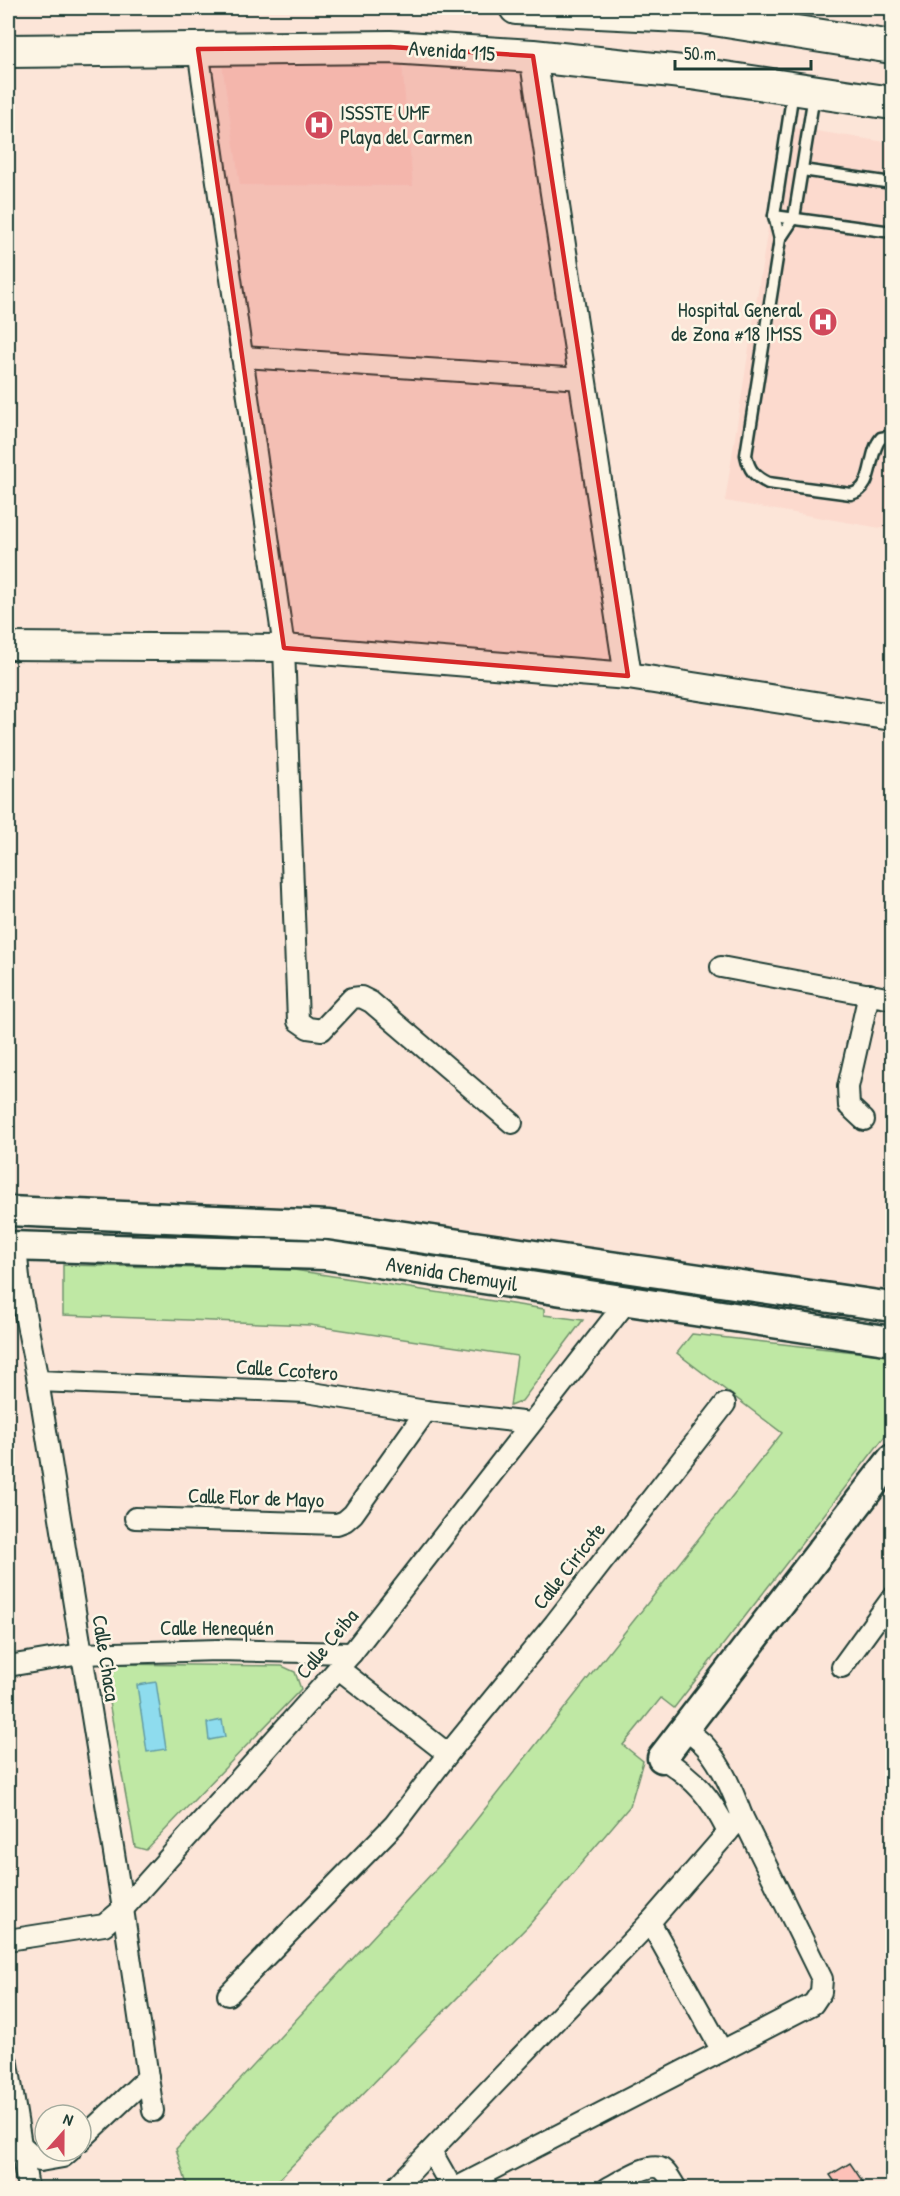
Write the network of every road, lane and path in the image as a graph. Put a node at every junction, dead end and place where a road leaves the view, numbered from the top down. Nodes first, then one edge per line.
1 (530, 8) edge
2 (749, 8) edge
3 (701, 17) junction
4 (892, 47) edge
5 (198, 49) junction
6 (8, 51) edge
7 (533, 56) junction
8 (804, 90) junction
9 (892, 104) edge
10 (802, 170) junction
11 (892, 183) edge
12 (774, 216) junction
13 (794, 219) junction
14 (892, 232) edge
15 (780, 239) junction
16 (242, 357) junction
17 (582, 379) junction
18 (892, 436) edge
19 (8, 646) edge
20 (284, 648) junction
21 (628, 676) junction
22 (892, 717) edge
23 (720, 967) dead end
24 (869, 994) junction
25 (892, 999) edge
26 (864, 1120) dead end
27 (512, 1123) dead end
28 (8, 1210) edge
29 (329, 1225) junction
30 (12, 1247) edge
31 (325, 1255) junction
32 (627, 1301) junction
33 (892, 1308) edge
34 (892, 1341) edge
35 (38, 1382) junction
36 (725, 1404) dead end
37 (426, 1411) junction
38 (531, 1424) junction
39 (892, 1459) edge
40 (135, 1518) dead end
41 (892, 1598) edge
42 (352, 1653) junction
43 (81, 1654) junction
44 (8, 1666) edge
45 (842, 1667) dead end
46 (339, 1669) junction
47 (683, 1728) junction
48 (448, 1754) junction
49 (662, 1758) joint
50 (742, 1816) junction
51 (728, 1832) junction
52 (123, 1909) junction
53 (650, 1922) junction
54 (8, 1940) edge
55 (228, 1995) dead end
56 (722, 2051) junction
57 (8, 2064) edge
58 (148, 2077) junction
59 (153, 2110) dead end
60 (93, 2129) edge
61 (22, 2146) junction
62 (431, 2151) junction
63 (33, 2155) edge
64 (28, 2188) edge
65 (395, 2188) edge
66 (454, 2188) edge
67 (608, 2188) edge
68 (676, 2188) edge

1 - 3 main road
2 - 3 main road
3 - 4 main road
5 - 6 main road, Avenida 115
5 - 7 main road, Avenida 115
5 - 16 street
7 - 8 main road, Avenida 115
7 - 17 street
8 - 9 main road, Avenida 115
8 - 10 lane
8 - 12 lane
10 - 11 lane
10 - 13 lane
12 - 13 lane
12 - 15 lane
13 - 14 lane
13 - 15 lane
15 - 18 lane
16 - 17 street
16 - 20 street
17 - 21 street
19 - 20 street
20 - 21 street
20 - 27 street
21 - 22 street
23 - 24 street
24 - 25 street
24 - 26 street
28 - 29 main road, Avenida Chemuyil
29 - 31 street
29 - 33 main road, Avenida Chemuyil
30 - 31 main road, Avenida Chemuyil
30 - 35 street, Calle Chaca
31 - 32 main road, Avenida Chemuyil
32 - 34 main road, Avenida Chemuyil
32 - 38 street, Calle Ceiba
35 - 37 street, Calle Ccotero
35 - 43 street, Calle Chaca
36 - 48 street, Calle Ciricote
37 - 38 street, Calle Ccotero
37 - 40 street, Calle Flor de Mayo
38 - 42 street, Calle Ceiba
39 - 47 main road
41 - 45 street
42 - 43 street, Calle Henequén
42 - 46 street, Calle Ceiba
43 - 44 street, Calle Henequén
43 - 52 street, Calle Chaca
46 - 48 street
46 - 52 street, Calle Ceiba
47 - 49 main road
47 - 50 street
48 - 55 street, Calle Ciricote
49 - 51 street
50 - 51 street
50 - 56 street
51 - 53 street
52 - 54 street, Calle Ceiba
52 - 58 street, Calle Chaca
53 - 56 street
53 - 62 street
56 - 66 street
57 - 61 street
58 - 59 street, Calle Chaca
58 - 60 street
61 - 63 street
61 - 64 street
62 - 65 street
62 - 66 street
67 - 68 street

